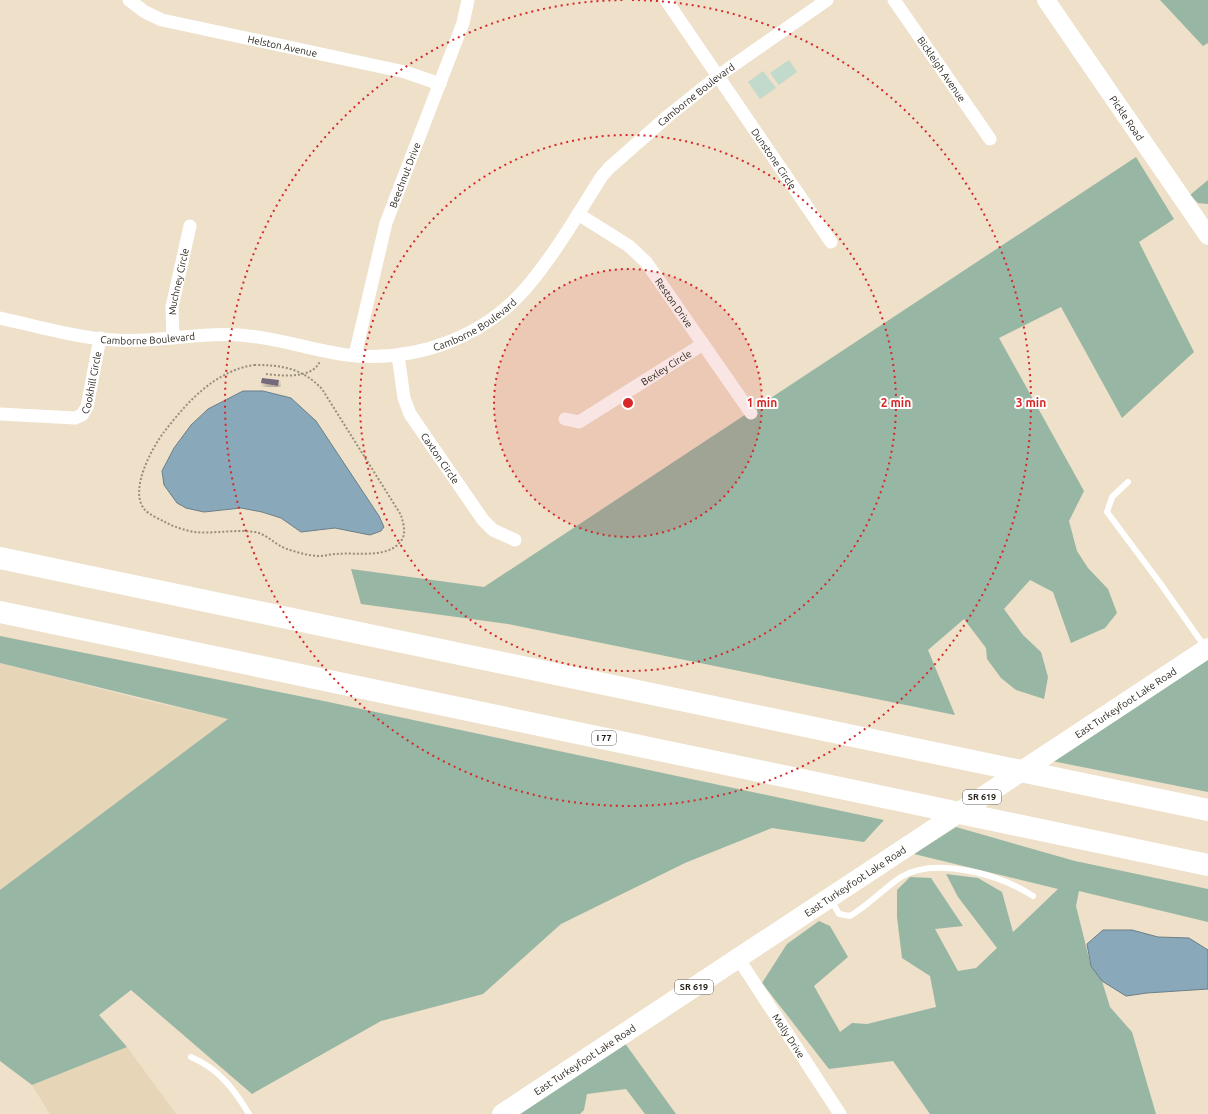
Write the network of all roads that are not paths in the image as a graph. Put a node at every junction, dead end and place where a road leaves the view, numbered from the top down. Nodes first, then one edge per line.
1 (129, 0) edge
2 (468, 0) edge
3 (666, 0) edge
4 (827, 0) edge
5 (894, 0) edge
6 (1046, 0) edge
7 (718, 76) junction
8 (440, 84) junction
9 (990, 138) dead end
10 (578, 214) junction
11 (190, 226) dead end
12 (1208, 236) edge
13 (830, 242) dead end
14 (0, 318) edge
15 (100, 338) junction
16 (173, 338) junction
17 (703, 344) junction
18 (355, 355) junction
19 (398, 355) junction
20 (751, 413) dead end
21 (0, 414) edge
22 (565, 419) dead end
23 (1128, 482) dead end
24 (515, 540) dead end
25 (0, 558) edge
26 (0, 612) edge
27 (1207, 648) edge
28 (1208, 810) edge
29 (1208, 865) edge
30 (1033, 896) dead end
31 (829, 897) junction
32 (738, 958) junction
33 (191, 1057) dead end
34 (249, 1114) edge
35 (502, 1114) edge
36 (840, 1114) edge

1 - 8 street, Helston Avenue
2 - 8 street, Beechnut Drive
3 - 7 street, Dunstone Circle
4 - 7 street, Camborne Boulevard
5 - 9 street, Bickleigh Avenue
6 - 12 street, Pickle Road
7 - 10 street, Camborne Boulevard
7 - 13 street, Dunstone Circle
8 - 18 street, Beechnut Drive
10 - 17 street, Reston Drive
10 - 19 street, Camborne Boulevard
11 - 16 street, Muchney Circle
14 - 15 street, Camborne Boulevard
15 - 16 street, Camborne Boulevard
15 - 21 street, Cookhill Circle
16 - 18 street, Camborne Boulevard
17 - 20 street, Reston Drive
17 - 22 street, Bexley Circle
18 - 19 street, Camborne Boulevard
19 - 24 street, Caxton Circle
23 - 27 lane
25 - 28 highway
26 - 29 highway, I 77
27 - 31 main road, East Turkeyfoot Lake Road / SR 619
30 - 31 lane
31 - 32 main road, East Turkeyfoot Lake Road / SR 619
32 - 35 main road, East Turkeyfoot Lake Road / SR 619
32 - 36 street, Molly Drive
33 - 34 lane

